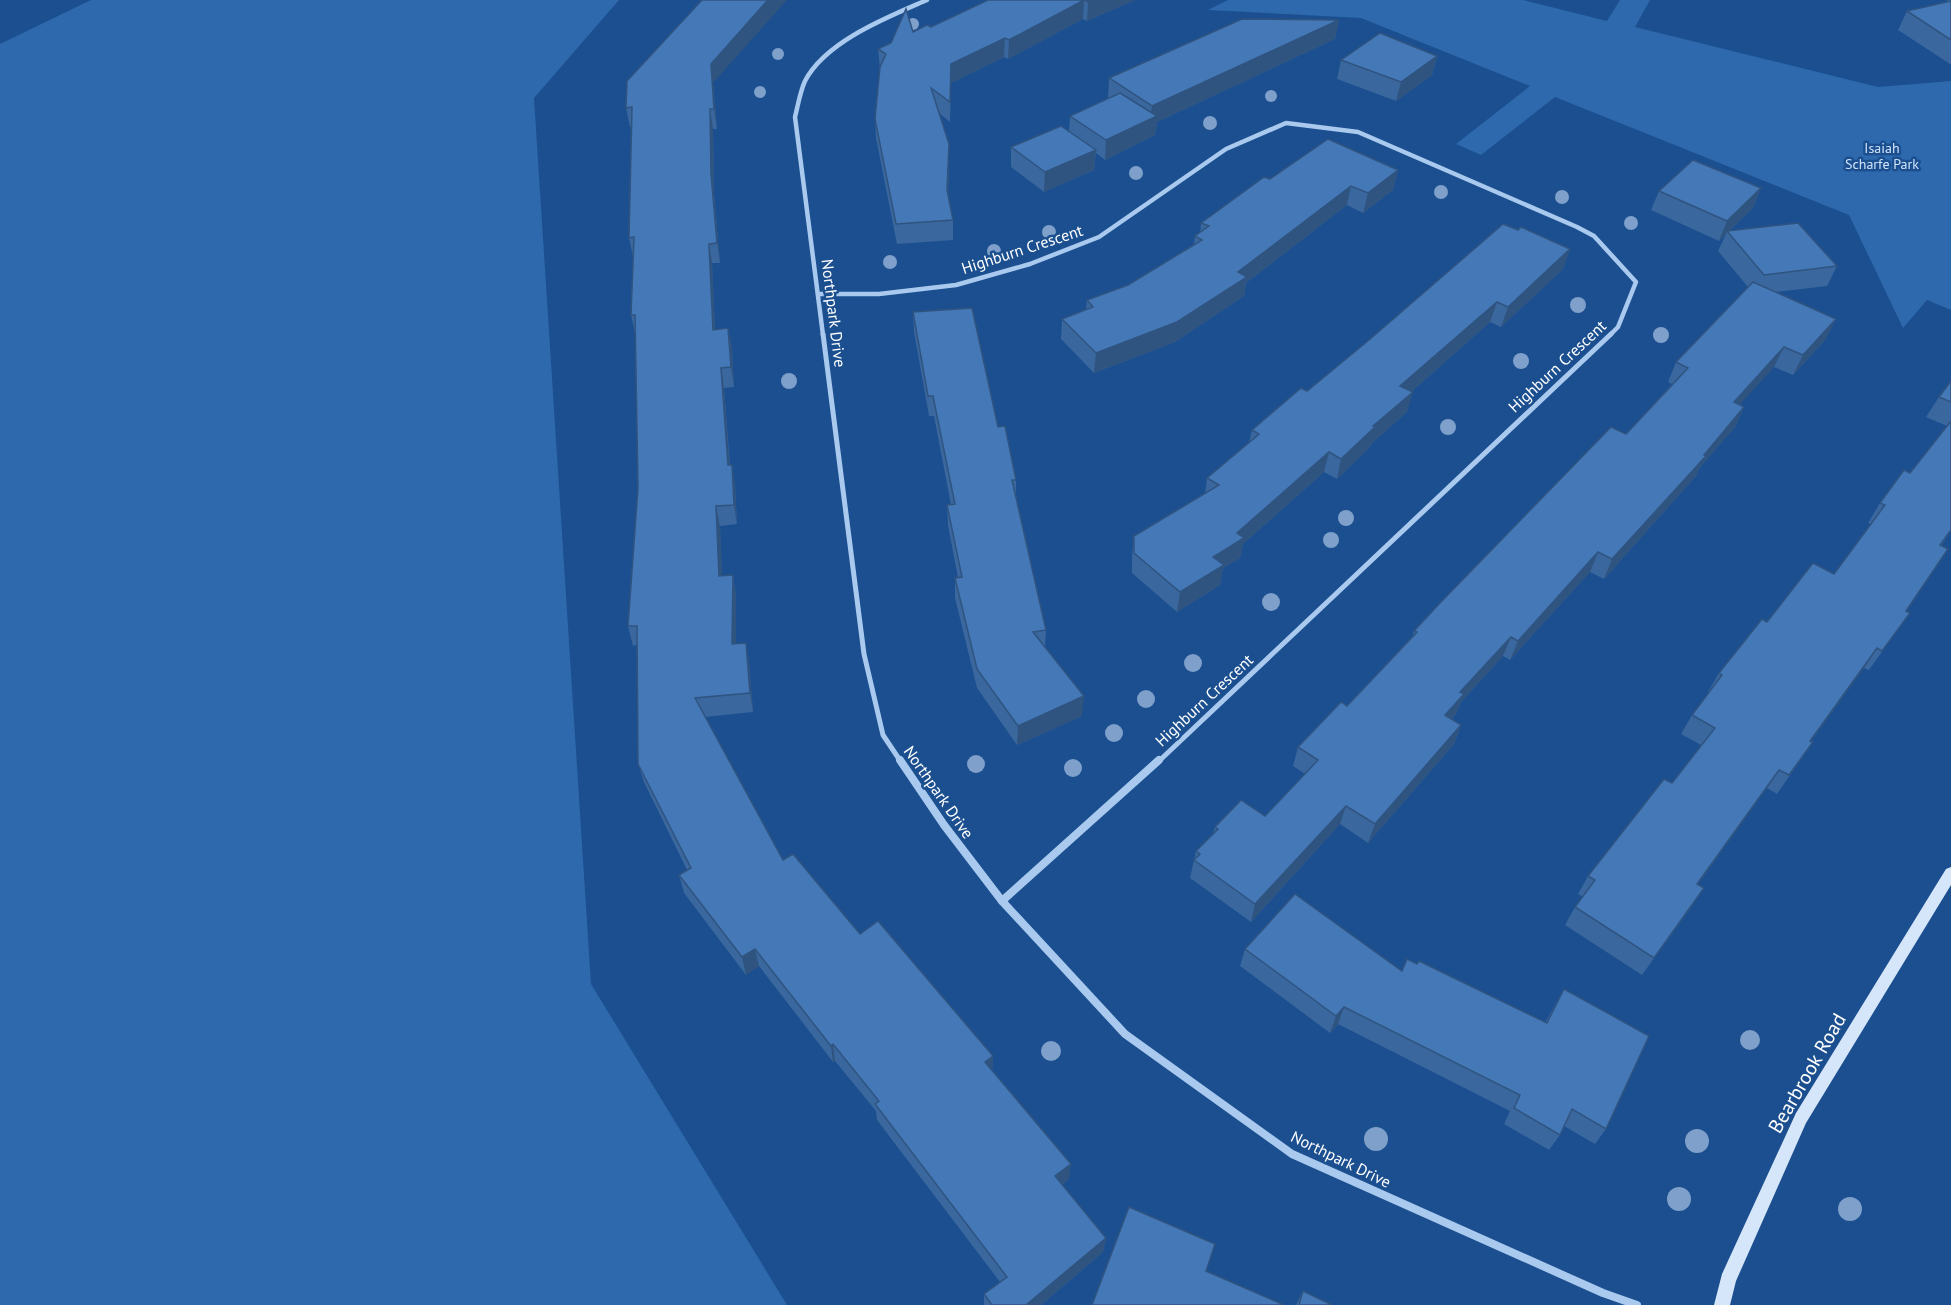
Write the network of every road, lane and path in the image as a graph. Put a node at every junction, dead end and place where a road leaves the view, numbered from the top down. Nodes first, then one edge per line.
1 (927, 0) edge
2 (818, 294) junction
3 (1951, 873) edge
4 (1002, 900) junction
5 (1637, 1305) edge
6 (1722, 1305) edge

1 - 2 street, Northpark Drive
2 - 4 street, Northpark Drive
2 - 4 street, Highburn Crescent
3 - 6 street, Bearbrook Road
4 - 5 street, Northpark Drive

